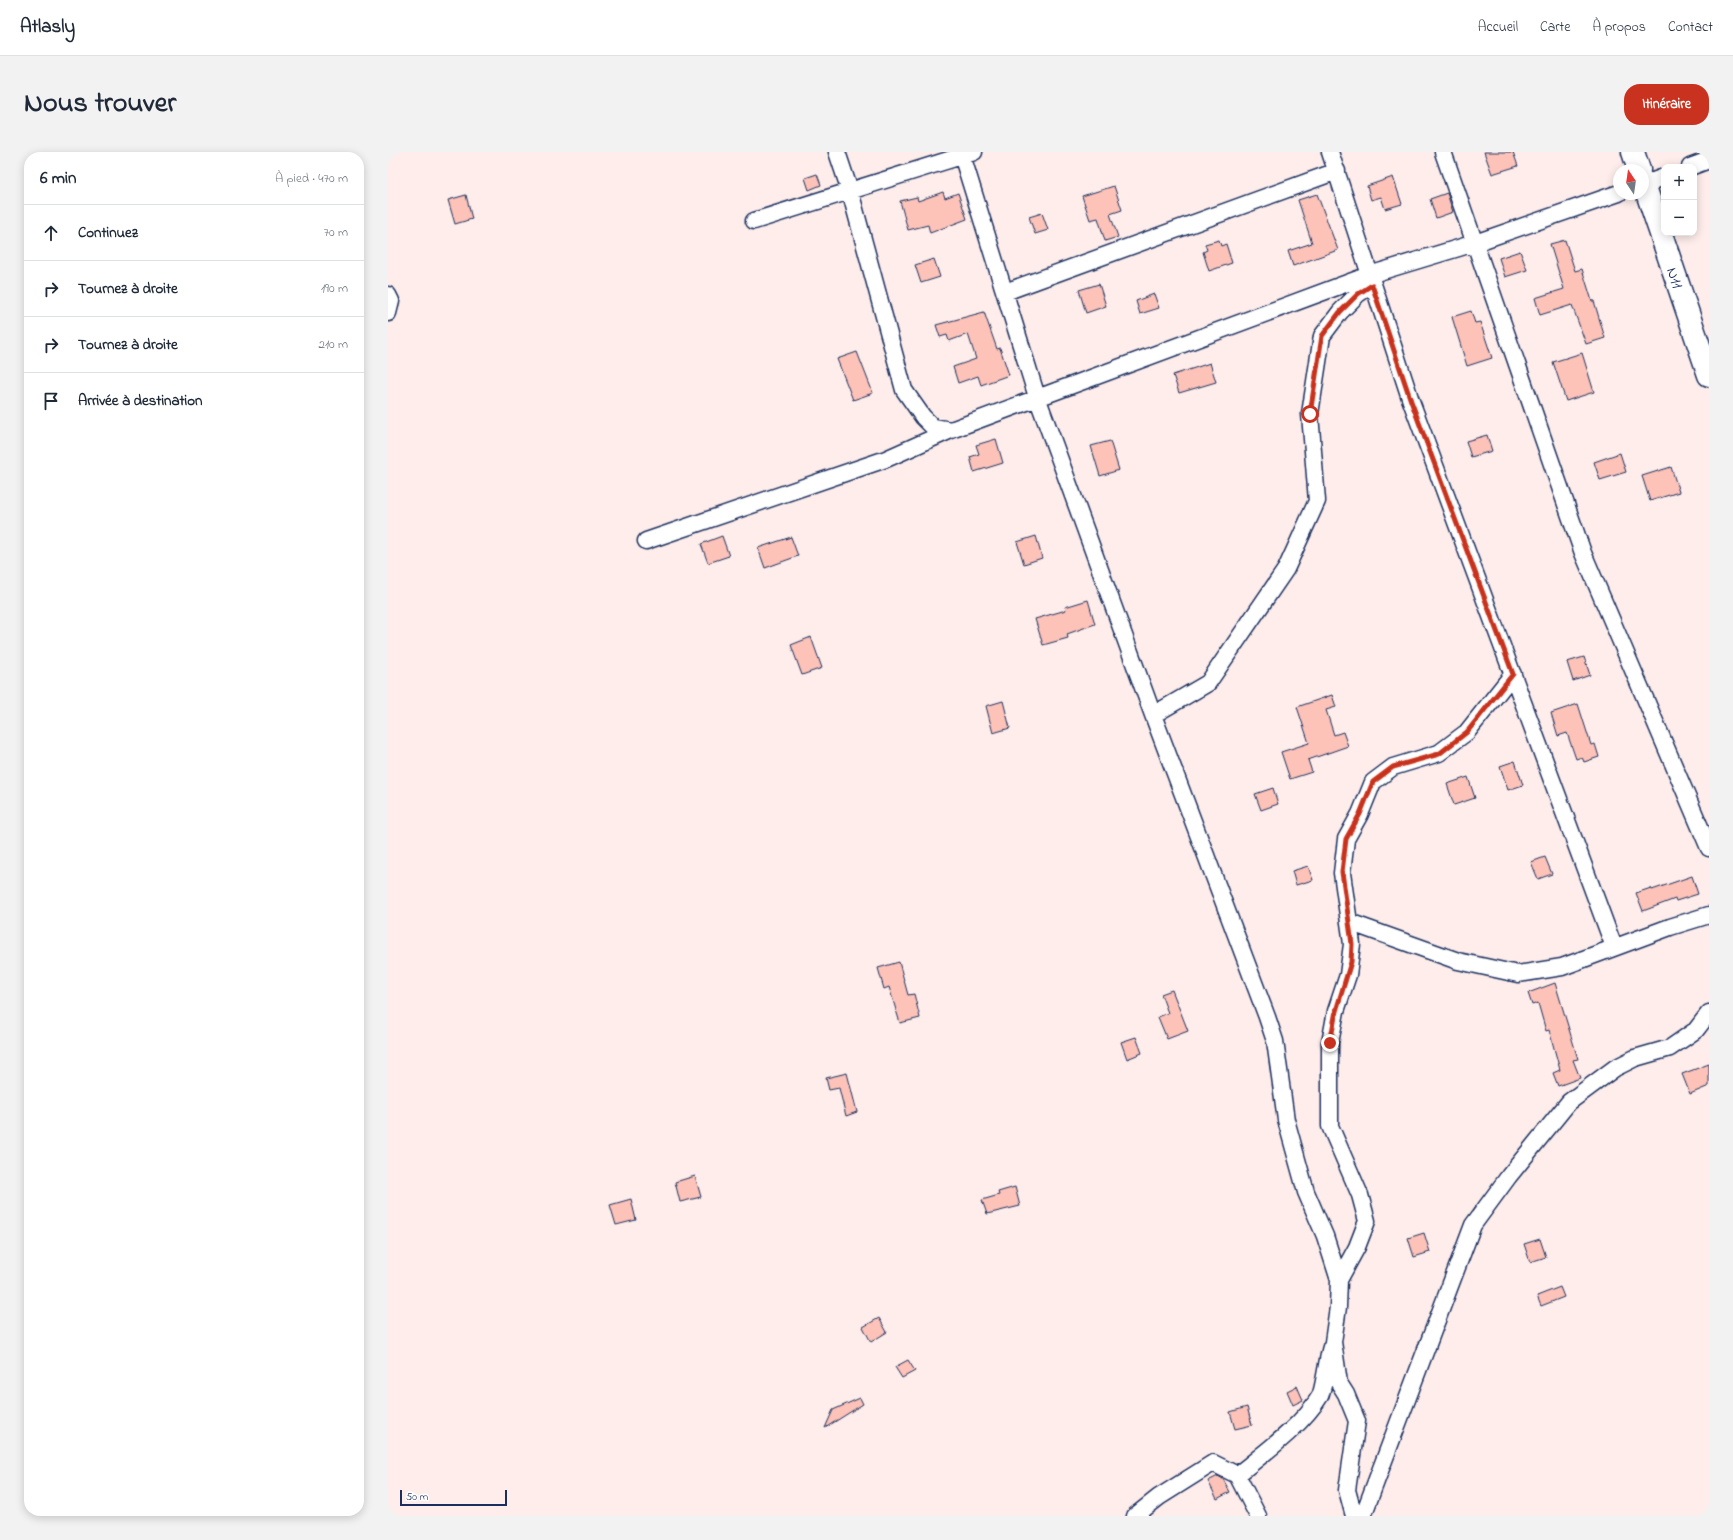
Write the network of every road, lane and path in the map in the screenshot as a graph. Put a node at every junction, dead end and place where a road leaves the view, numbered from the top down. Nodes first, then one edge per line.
1 (837, 152) edge
2 (1330, 152) edge
3 (1443, 152) edge
4 (1633, 152) edge
5 (966, 153) edge
6 (1709, 160) edge
7 (1639, 164) edge
8 (1697, 164) edge
9 (1336, 171) junction
10 (1649, 185) edge
11 (850, 191) junction
12 (1613, 195) edge
13 (754, 221) dead end
14 (1475, 242) junction
15 (1371, 280) junction
16 (1005, 292) junction
17 (388, 295) edge
18 (388, 313) edge
19 (1709, 375) edge
20 (1037, 397) junction
21 (951, 430) junction
22 (646, 541) dead end
23 (1513, 674) junction
24 (1153, 715) junction
25 (1709, 848) edge
26 (1709, 915) edge
27 (1349, 922) junction
28 (1614, 947) junction
29 (1709, 1012) edge
30 (1338, 1280) junction
31 (1333, 1342) junction
32 (1237, 1475) junction
33 (1135, 1516) edge
34 (1258, 1516) edge
35 (1354, 1516) edge
36 (1363, 1516) edge

1 - 11 street
2 - 9 street
3 - 14 street
4 - 7 main road, N11
5 - 11 street
5 - 16 street
6 - 8 street
9 - 15 street
9 - 16 street
10 - 19 main road, N11
11 - 13 street
11 - 21 street
12 - 14 street
14 - 15 street
14 - 25 street
15 - 20 street
15 - 23 street
15 - 24 street
16 - 20 street
17 - 18 street
20 - 21 street
20 - 24 street
21 - 22 street
23 - 27 street
23 - 28 street
24 - 30 street
26 - 28 street
27 - 28 street
27 - 30 street
29 - 36 street
30 - 31 street
31 - 32 street
31 - 35 street
32 - 33 street
32 - 34 street

